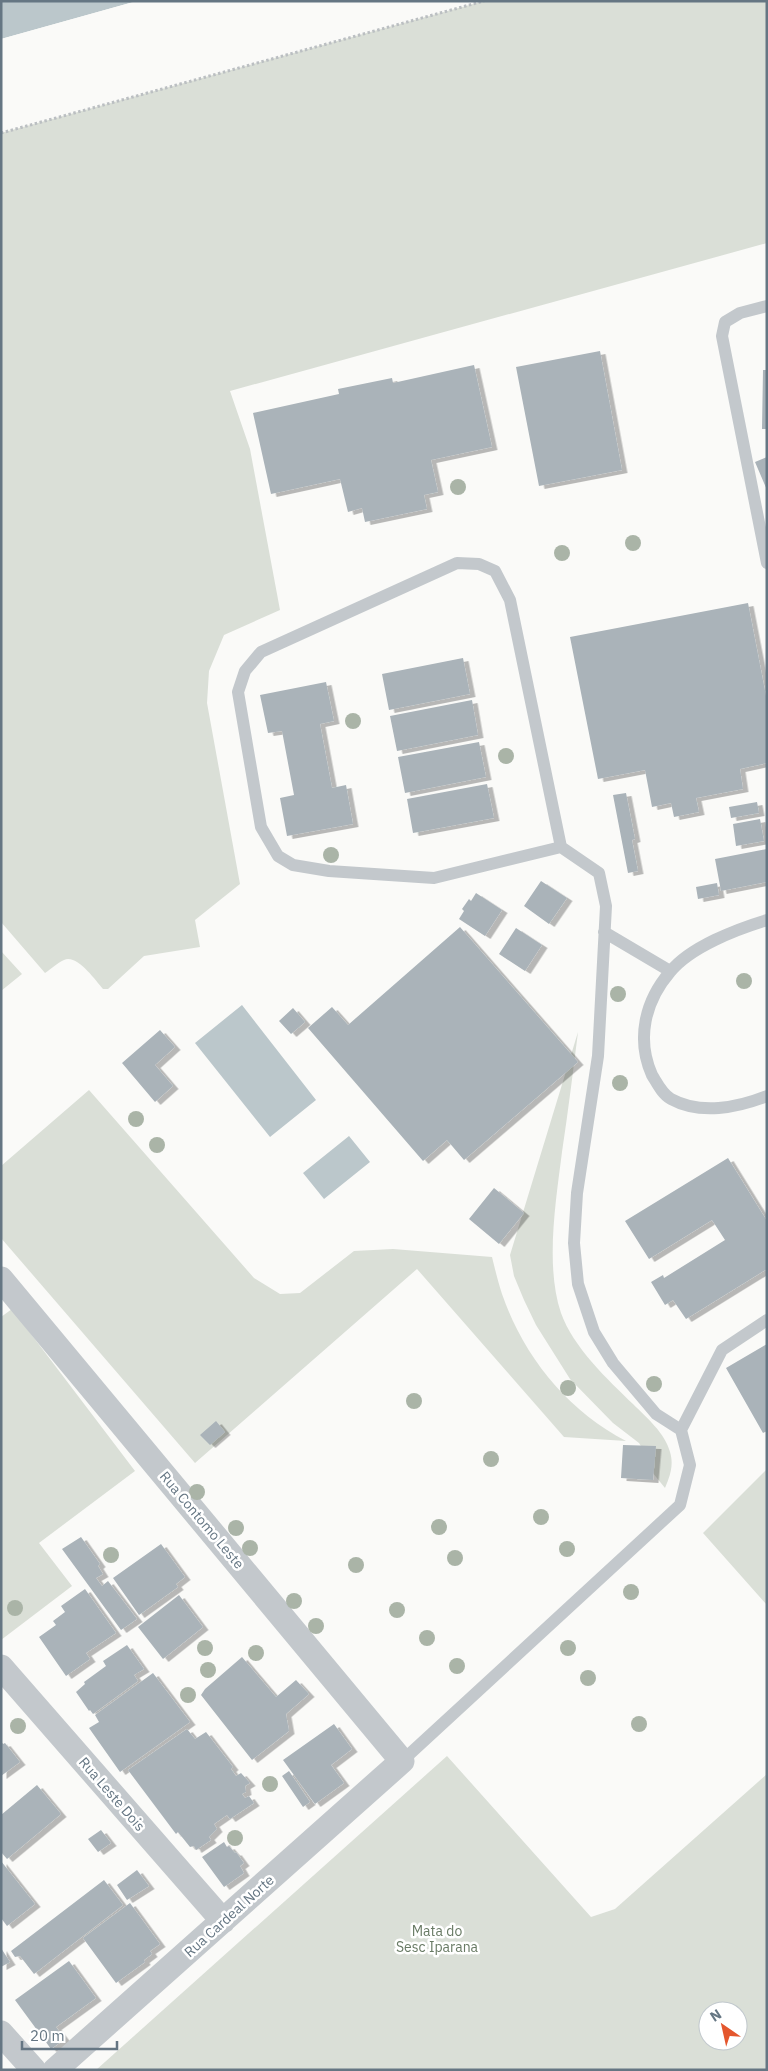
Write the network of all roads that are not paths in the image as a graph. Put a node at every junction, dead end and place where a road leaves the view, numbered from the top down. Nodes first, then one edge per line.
1 (767, 306) edge
2 (767, 563) edge
3 (562, 847) junction
4 (767, 920) edge
5 (604, 932) junction
6 (670, 971) junction
7 (767, 1096) edge
8 (1, 1279) edge
9 (767, 1320) edge
10 (681, 1430) junction
11 (1, 1668) edge
12 (402, 1761) junction
13 (223, 1922) junction
14 (1, 2033) edge
15 (34, 2070) edge
16 (55, 2070) edge

1 - 2 lane
3 - 3 lane
3 - 5 lane
4 - 6 lane
5 - 6 lane
5 - 10 lane
6 - 7 lane
8 - 12 street, Rua Contomo Leste
9 - 10 lane
10 - 12 lane
11 - 13 street, Rua Leste Dois
12 - 13 street, Rua Cardeal Norte
13 - 16 street, Rua Cardeal Norte
14 - 15 street

